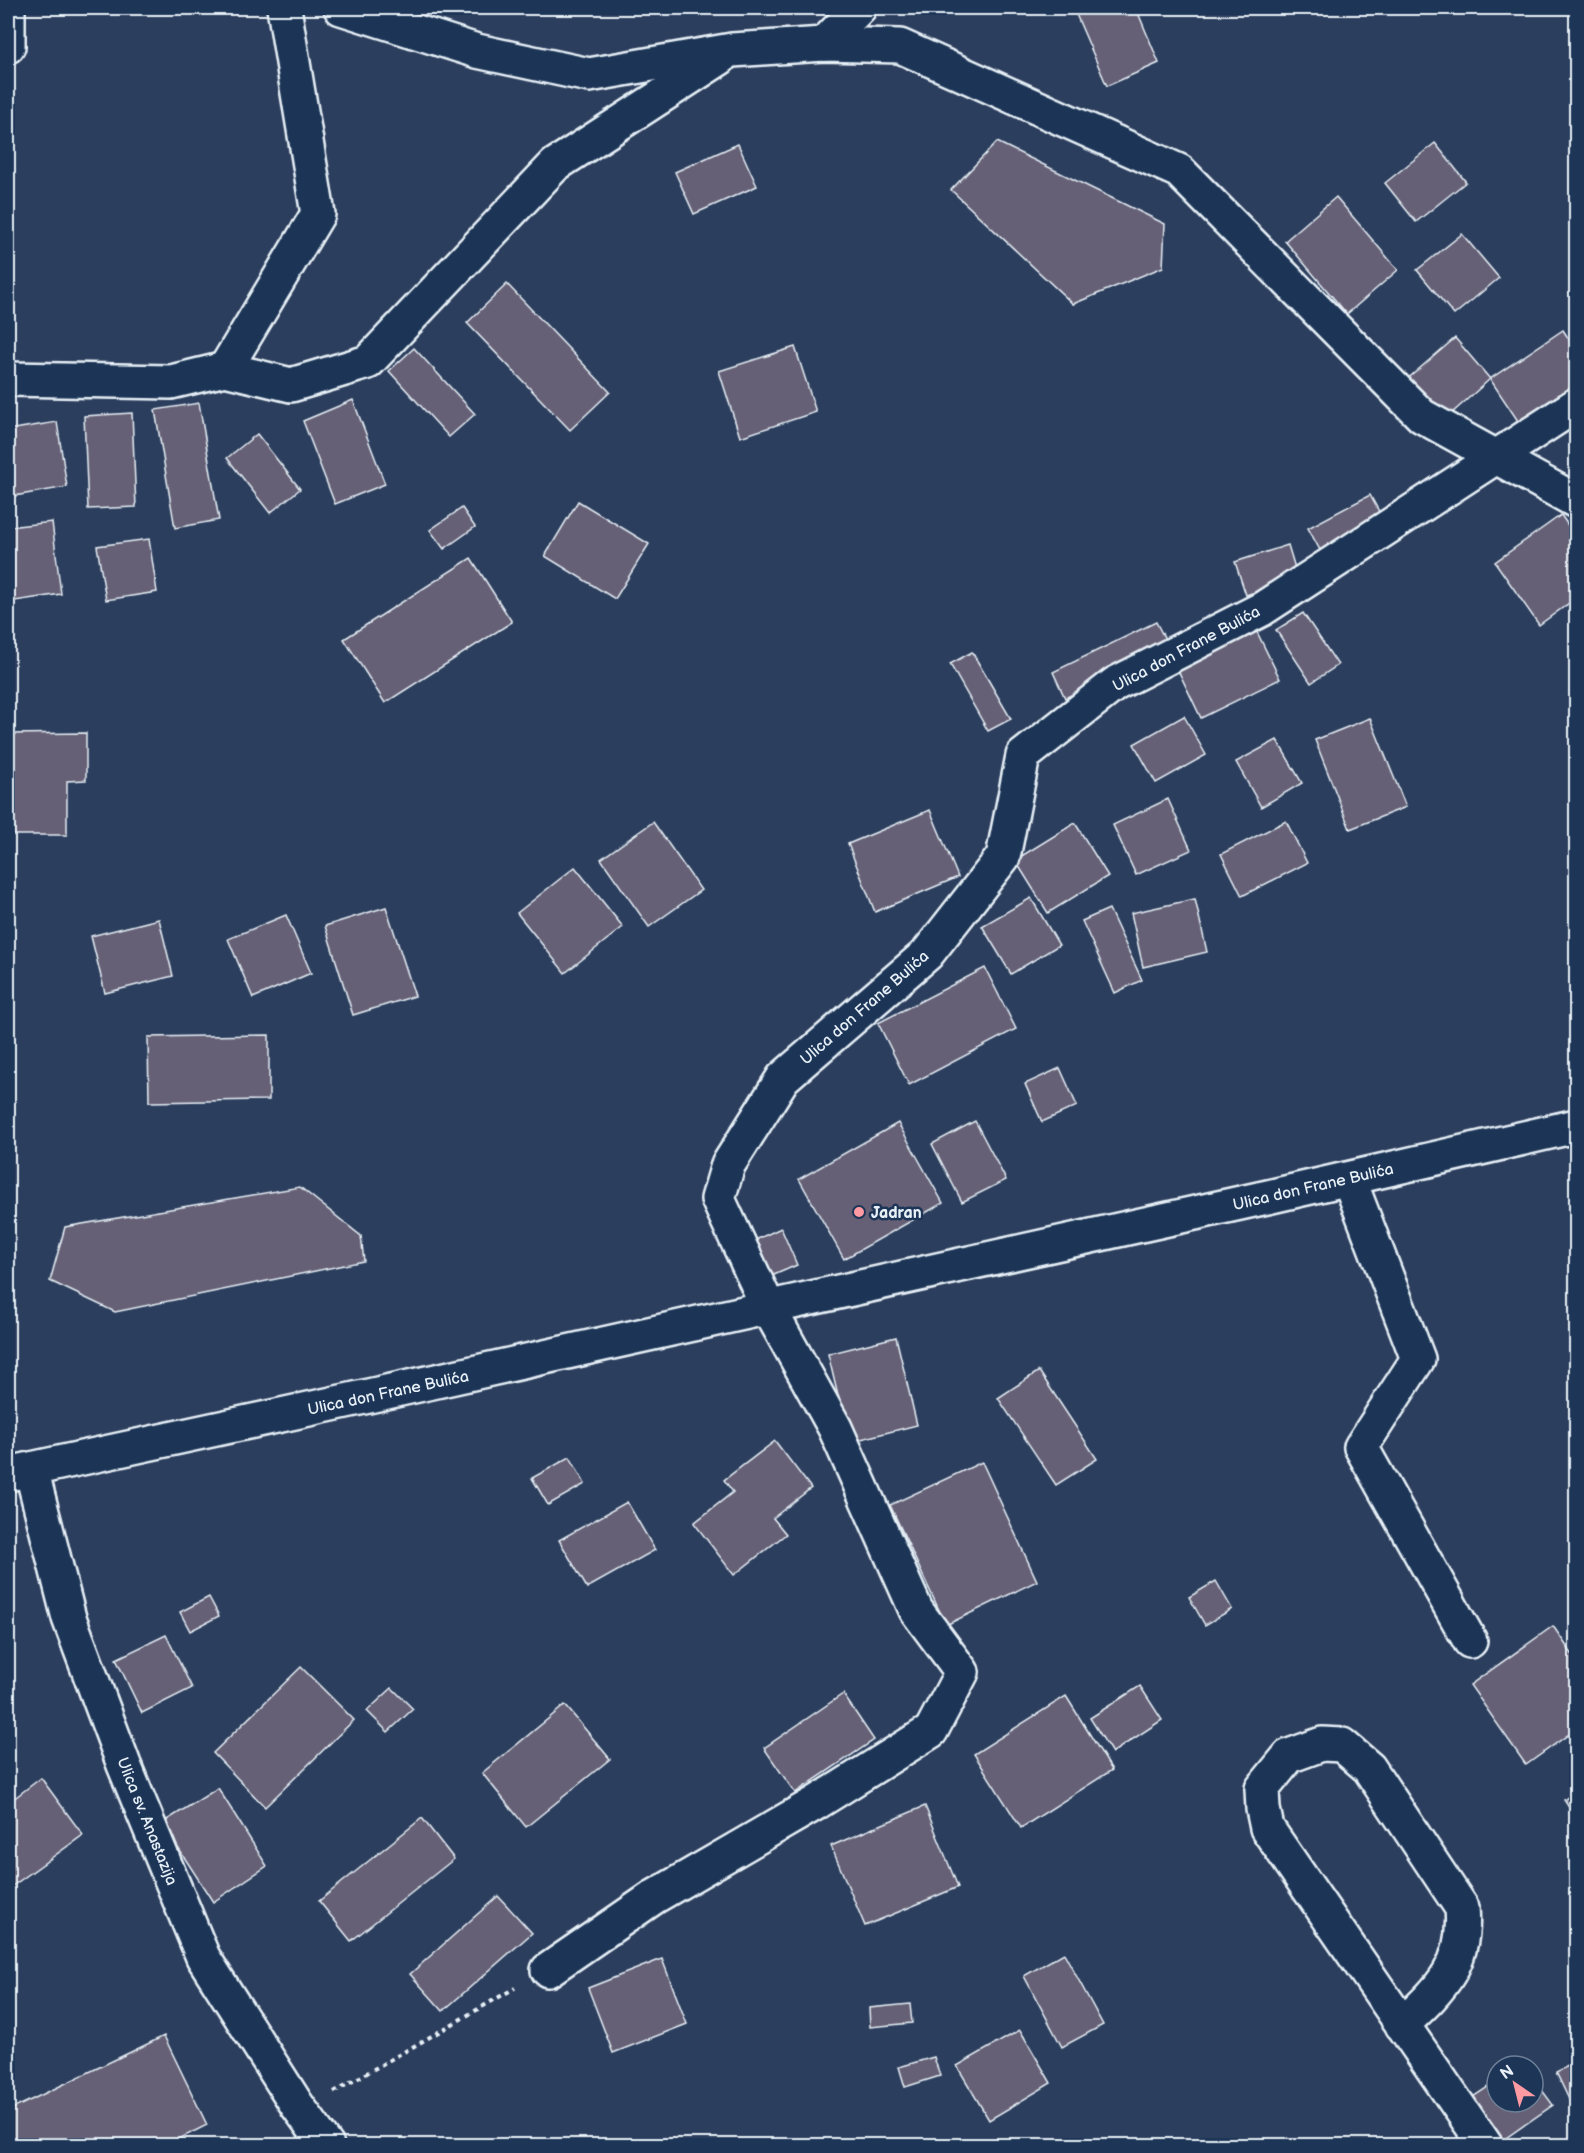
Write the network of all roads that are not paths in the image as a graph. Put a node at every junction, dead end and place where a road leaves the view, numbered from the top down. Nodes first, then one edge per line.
1 (8, 8) edge
2 (284, 8) edge
3 (340, 8) edge
4 (859, 8) edge
5 (824, 44) junction
6 (8, 46) edge
7 (732, 50) junction
8 (225, 369) junction
9 (8, 379) edge
10 (1576, 405) edge
11 (1497, 456) junction
12 (1576, 501) edge
13 (1576, 1126) edge
14 (1349, 1179) junction
15 (768, 1307) junction
16 (19, 1471) edge
17 (1470, 1641) dead end
18 (549, 1970) road end
19 (1402, 2025) junction
20 (327, 2145) edge
21 (1486, 2145) edge

1 - 6 street
2 - 8 street
3 - 7 street
4 - 5 street
5 - 7 street
5 - 11 street
7 - 8 street
8 - 9 street
10 - 11 street, Ulica don Frane Bulića
11 - 12 street
11 - 15 street, Ulica don Frane Bulića
13 - 14 street, Ulica don Frane Bulića
14 - 15 street, Ulica don Frane Bulića
14 - 17 street
15 - 16 street, Ulica don Frane Bulića
15 - 18 street
16 - 20 street, Ulica sv. Anastazija
19 - 19 street
19 - 21 street

